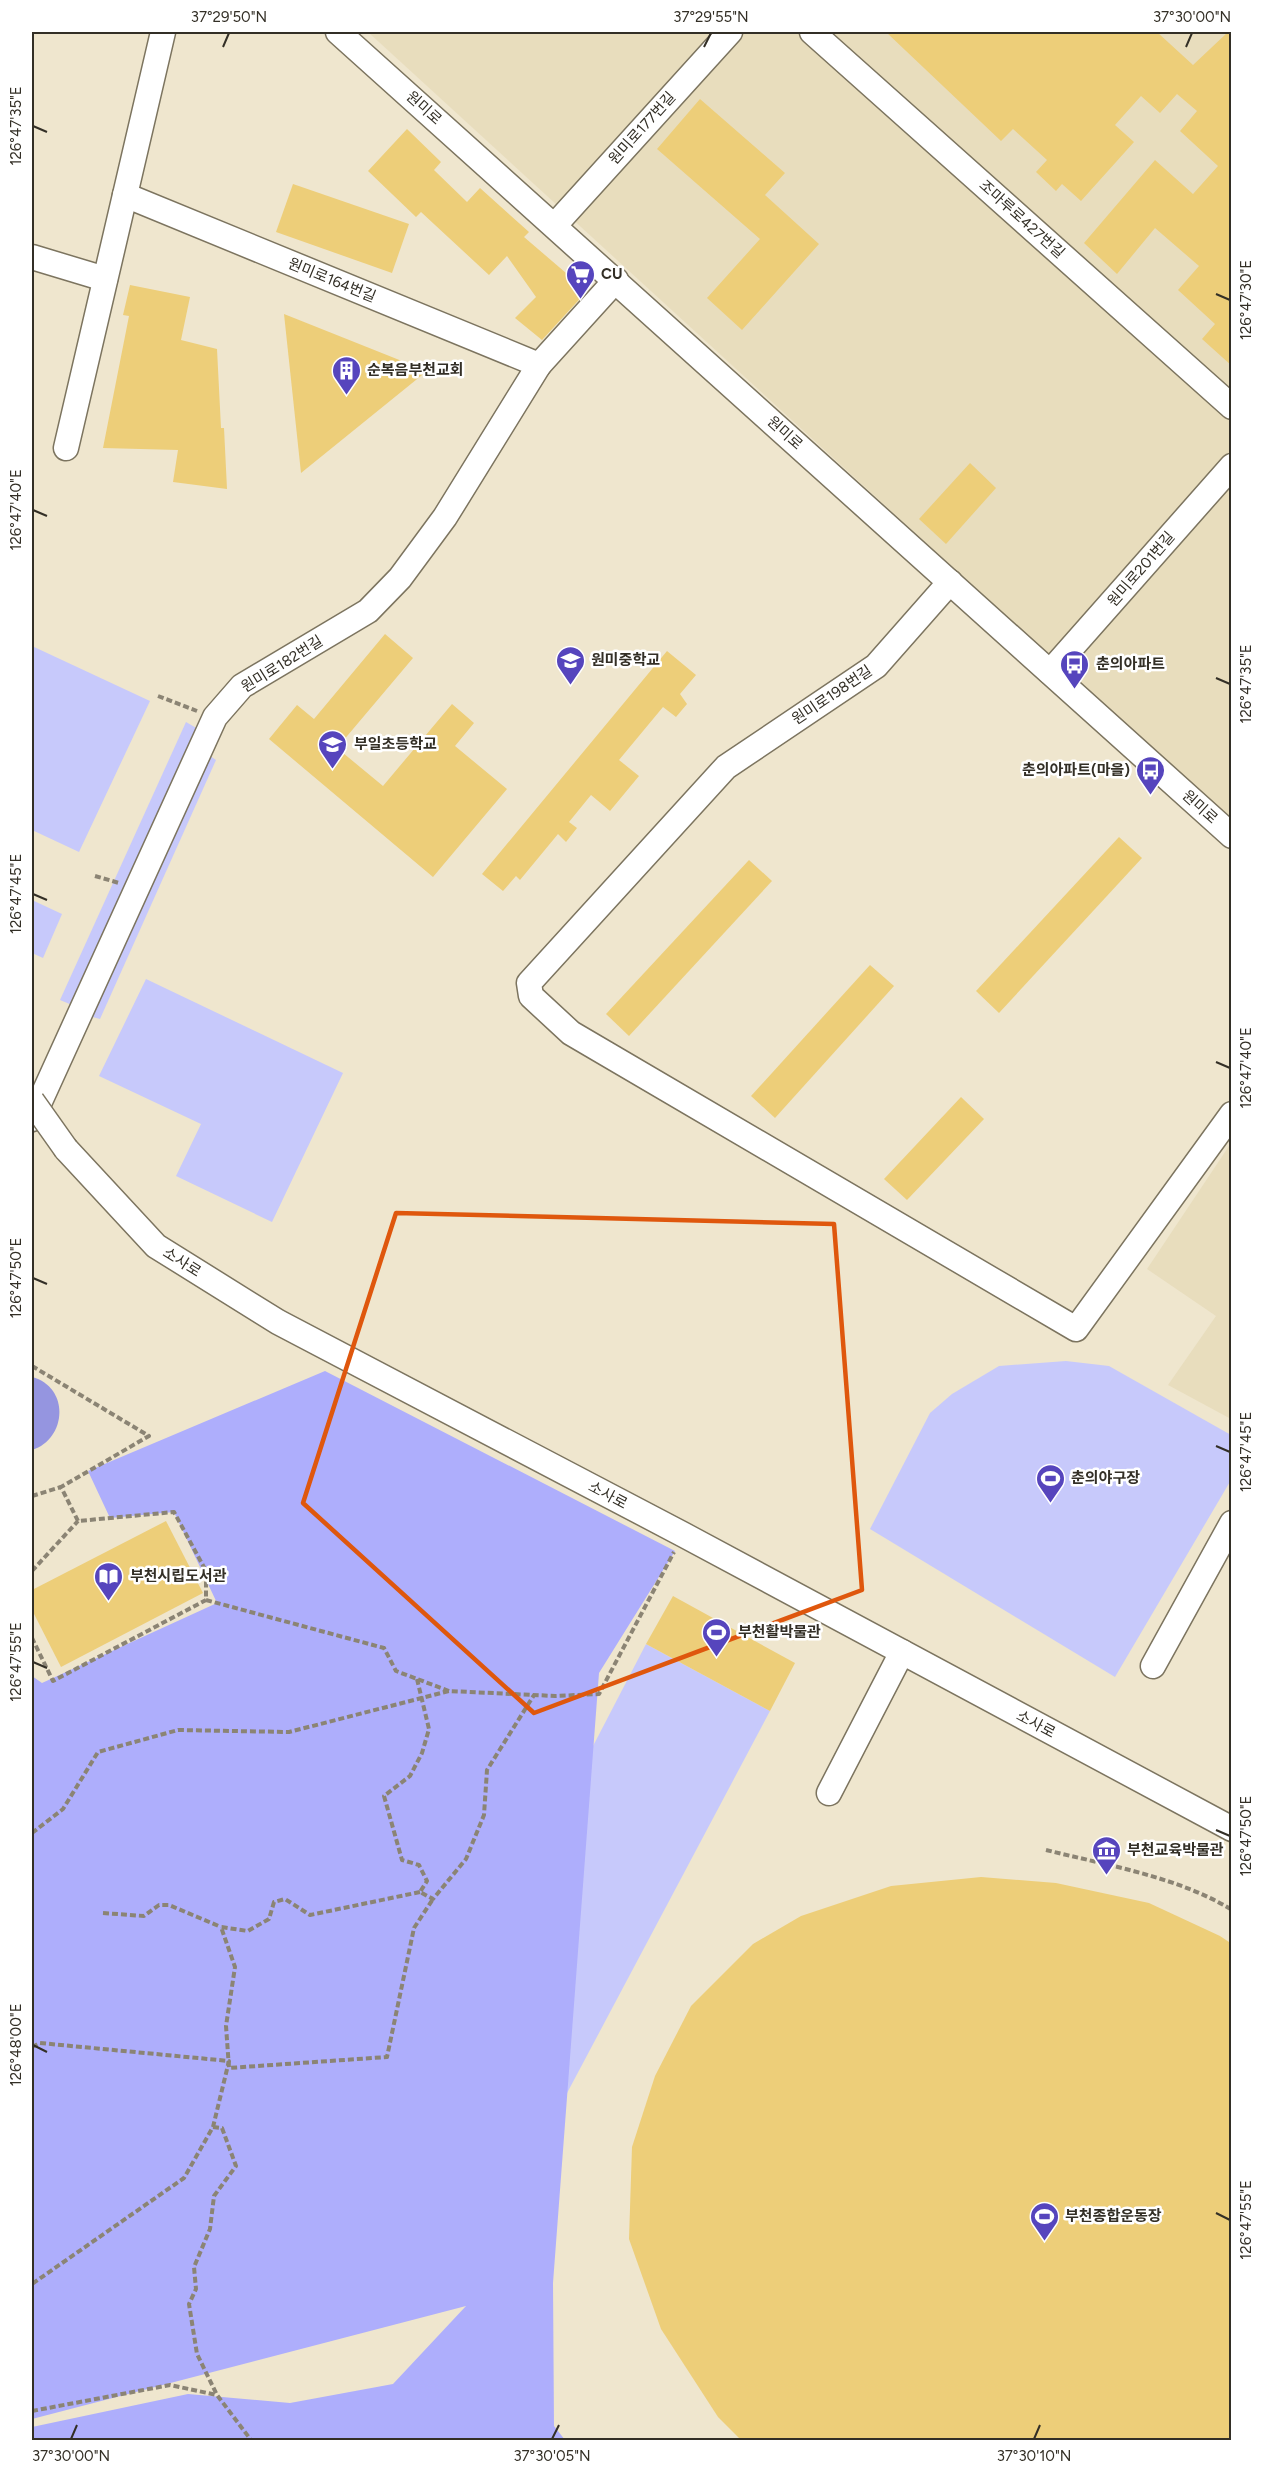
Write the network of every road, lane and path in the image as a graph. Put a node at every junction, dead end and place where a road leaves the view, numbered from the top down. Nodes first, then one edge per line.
1 (163, 32) edge
2 (339, 32) edge
3 (730, 32) edge
4 (812, 32) edge
5 (125, 195) junction
6 (555, 225) junction
7 (32, 257) edge
8 (105, 279) junction
9 (615, 280) junction
10 (539, 365) junction
11 (1232, 407) edge
12 (66, 448) dead end
13 (1232, 466) edge
14 (950, 582) junction
15 (1050, 672) junction
16 (158, 696) dead end
17 (215, 717) junction
18 (1232, 836) edge
19 (33, 1110) edge
20 (1232, 1114) edge
21 (32, 1366) edge
22 (60, 1488) junction
23 (32, 1496) edge
24 (78, 1521) junction
25 (1232, 1522) edge
26 (684, 1535) junction
27 (32, 1571) edge
28 (206, 1600) junction
29 (32, 1638) edge
30 (902, 1652) junction
31 (1153, 1666) dead end
32 (417, 1679) junction
33 (449, 1691) junction
34 (534, 1695) junction
35 (829, 1794) dead end
36 (1232, 1829) edge
37 (32, 1833) edge
38 (1046, 1850) dead end
39 (420, 1892) junction
40 (433, 1899) junction
41 (1232, 1910) edge
42 (103, 1913) dead end
43 (221, 1927) junction
44 (32, 2047) edge
45 (229, 2061) junction
46 (213, 2127) junction
47 (32, 2283) edge
48 (217, 2395) junction
49 (32, 2411) edge
50 (251, 2440) edge

1 - 5 street
2 - 6 street, 원미로
3 - 6 street, 원미로177번길
4 - 11 street, 조마루로427번길
5 - 8 street
5 - 10 street, 원미로164번길
6 - 9 street, 원미로
7 - 8 street
8 - 12 street
9 - 10 street, 원미로182번길
9 - 14 street, 원미로
10 - 17 street, 원미로182번길
13 - 15 street, 원미로201번길
14 - 15 street, 원미로
14 - 20 street, 원미로198번길
15 - 18 street, 원미로
16 - 17 path
17 - 19 street, 원미로182번길
19 - 26 street, 소사로, bridge
21 - 22 path
22 - 23 path
22 - 24 path
24 - 27 path
24 - 28 path
25 - 31 street
26 - 30 street, 소사로
26 - 34 path
28 - 29 path
28 - 32 path
30 - 35 street
30 - 36 street, 소사로
32 - 33 path
32 - 39 path
33 - 34 path
33 - 37 path
34 - 40 path
38 - 41 path
39 - 40 path
39 - 43 path
40 - 45 path
42 - 43 path
43 - 45 path
44 - 45 path
45 - 46 path
46 - 47 path
46 - 48 path
48 - 49 path
48 - 50 path

